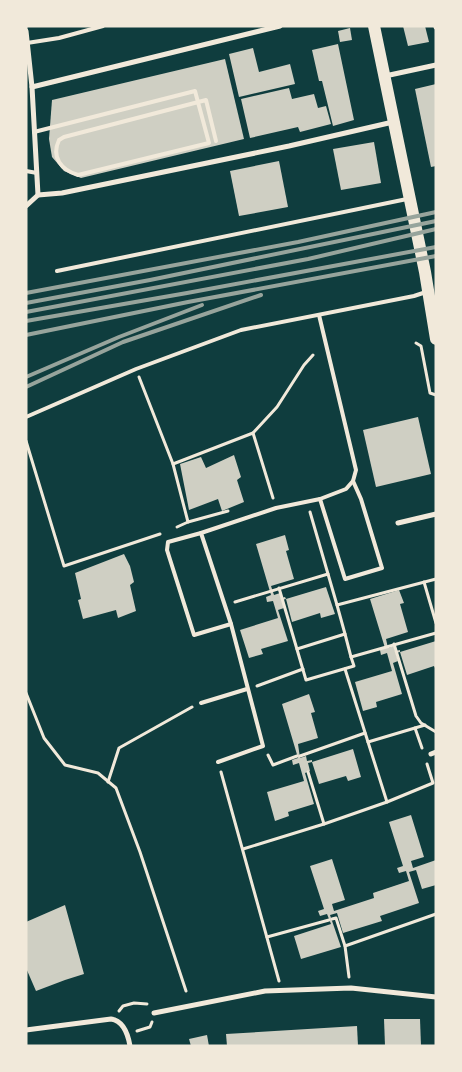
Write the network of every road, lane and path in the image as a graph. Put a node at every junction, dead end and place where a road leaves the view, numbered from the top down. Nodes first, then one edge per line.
1 (103, 26) edge
2 (280, 26) edge
3 (374, 26) edge
4 (26, 31) edge
5 (27, 43) edge
6 (436, 66) edge
7 (385, 76) junction
8 (32, 87) junction
9 (394, 122) junction
10 (34, 132) junction
11 (216, 141) dead end
12 (26, 171) edge
13 (37, 173) junction
14 (38, 195) junction
15 (410, 199) junction
16 (26, 206) edge
17 (57, 271) dead end
18 (428, 291) junction
19 (319, 315) junction
20 (436, 339) edge
21 (416, 343) dead end
22 (313, 355) dead end
23 (136, 369) junction
24 (436, 395) edge
25 (26, 417) edge
26 (253, 433) junction
27 (26, 440) edge
28 (173, 464) junction
29 (353, 481) junction
30 (273, 498) dead end
31 (320, 499) junction
32 (307, 502) junction
33 (436, 514) edge
34 (188, 522) dead end
35 (398, 522) dead end
36 (200, 533) junction
37 (64, 566) dead end
38 (328, 574) junction
39 (436, 579) edge
40 (424, 582) junction
41 (279, 588) junction
42 (225, 605) junction
43 (337, 605) junction
44 (230, 624) junction
45 (436, 624) edge
46 (436, 633) edge
47 (345, 634) junction
48 (394, 644) junction
49 (297, 649) junction
50 (351, 657) junction
51 (303, 669) junction
52 (345, 669) junction
53 (247, 690) junction
54 (26, 693) edge
55 (201, 703) dead end
56 (188, 708) dead end
57 (425, 725) junction
58 (415, 728) junction
59 (436, 732) edge
60 (365, 733) junction
61 (368, 742) junction
62 (263, 746) junction
63 (218, 762) joint
64 (308, 772) dead end
65 (108, 782) junction
66 (387, 802) junction
67 (324, 824) junction
68 (243, 849) junction
69 (436, 914) edge
70 (267, 937) junction
71 (344, 946) junction
72 (351, 988) junction
73 (186, 991) dead end
74 (282, 991) junction
75 (436, 997) edge
76 (154, 1013) junction
77 (113, 1019) junction
78 (26, 1030) edge
79 (127, 1032) junction
80 (130, 1046) edge

1 - 5 lane
2 - 8 street
3 - 7 main road
4 - 5 street
5 - 8 street
6 - 7 street
7 - 9 main road
8 - 10 street
9 - 14 street
9 - 15 main road
10 - 11 lane
10 - 13 street
12 - 13 lane
13 - 14 street
14 - 16 street
15 - 17 lane
15 - 18 main road
18 - 19 lane
18 - 20 main road
19 - 23 lane
19 - 29 lane
21 - 24 path
22 - 26 path
23 - 25 lane
23 - 28 path
26 - 28 path
26 - 30 path
27 - 37 path
28 - 34 path
29 - 31 lane
29 - 31 lane
31 - 32 lane
32 - 36 lane
32 - 38 path
33 - 35 street
36 - 42 lane
36 - 44 lane
38 - 41 path
38 - 43 path
39 - 40 path
40 - 43 path
40 - 45 path
41 - 42 path
41 - 49 path
42 - 44 lane
43 - 47 path
44 - 53 lane
46 - 48 path
47 - 49 path
47 - 50 path
48 - 50 path
48 - 57 path
49 - 51 path
50 - 52 path
51 - 52 path
51 - 53 path
52 - 60 path
53 - 55 lane
53 - 62 lane
54 - 65 path
56 - 65 path
57 - 58 path
57 - 59 path
58 - 61 path
58 - 66 path
60 - 61 path
60 - 62 path
61 - 66 path
62 - 63 lane
63 - 68 path
64 - 67 path
65 - 73 path
66 - 67 path
67 - 68 path
68 - 70 path
69 - 71 path
70 - 71 path
70 - 74 path
71 - 72 path
72 - 74 street
72 - 75 street
74 - 76 street
76 - 77 path
76 - 79 path
77 - 78 street
77 - 79 street
79 - 80 street

